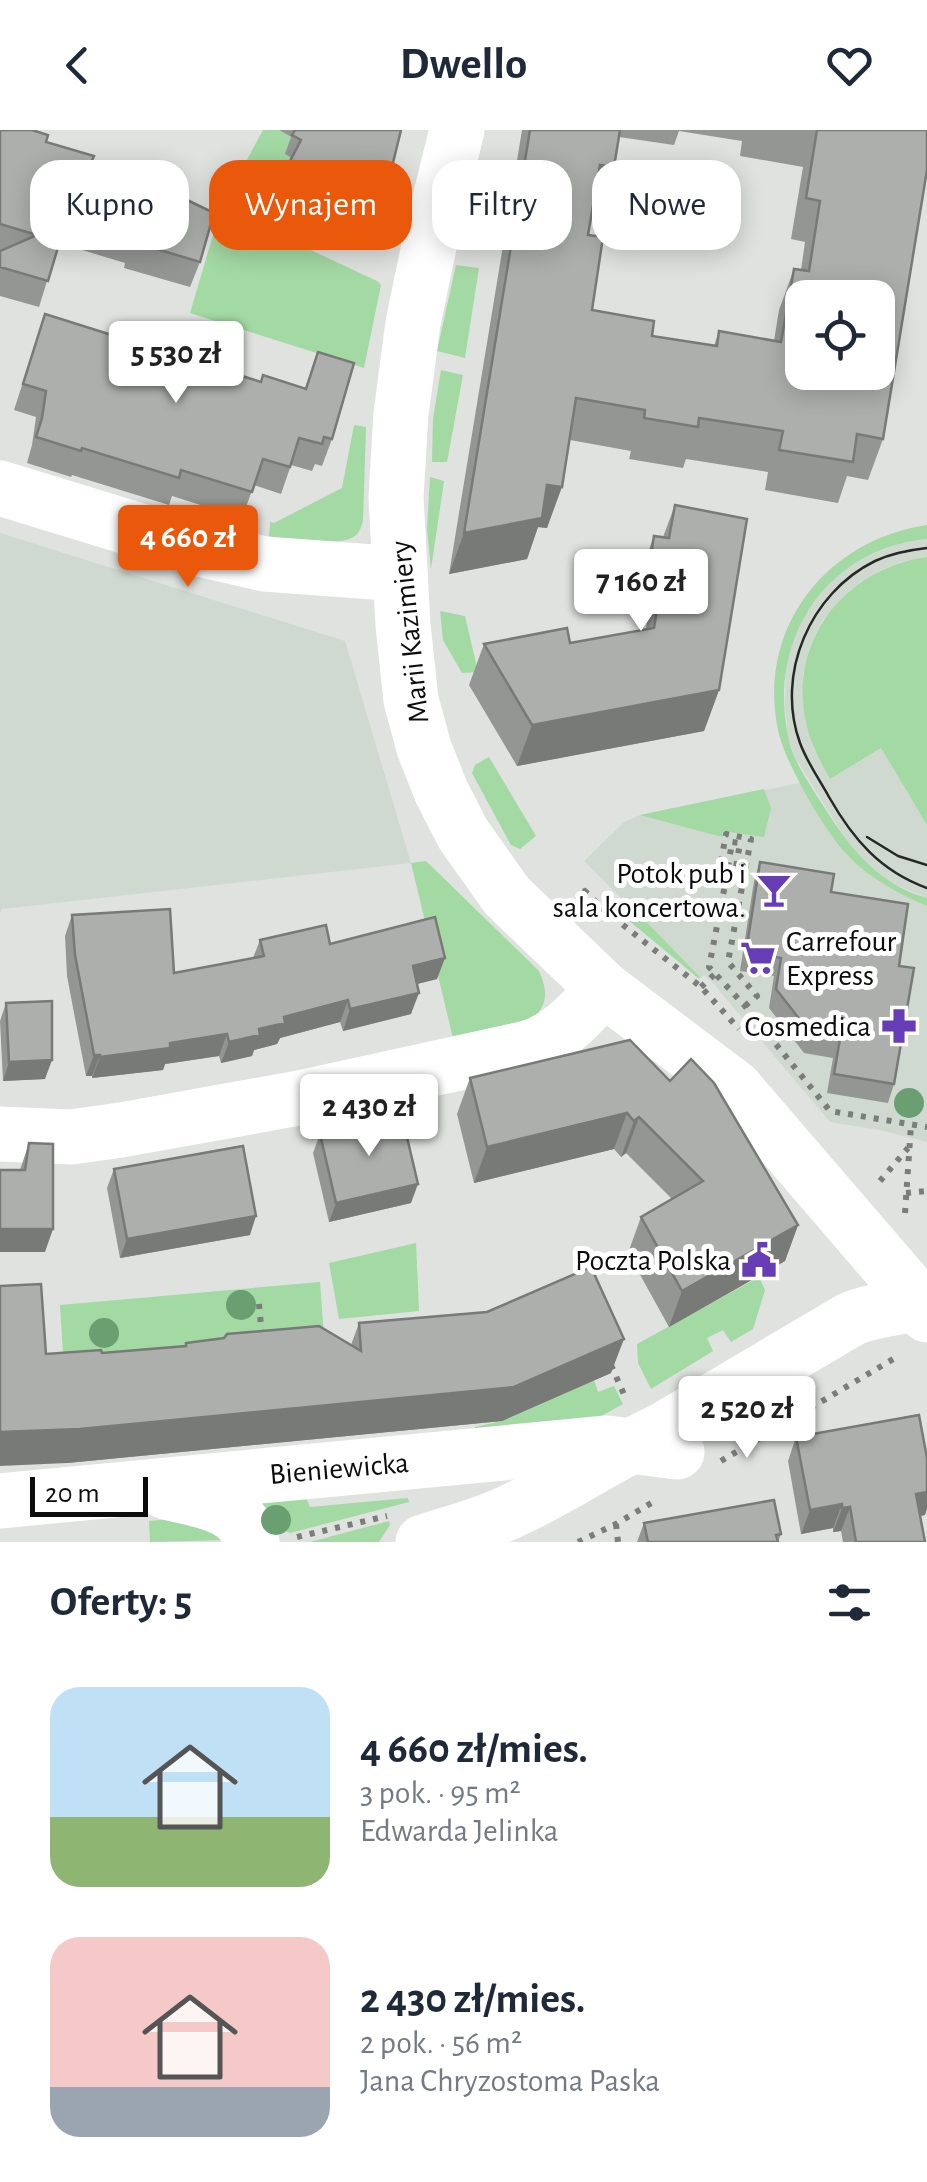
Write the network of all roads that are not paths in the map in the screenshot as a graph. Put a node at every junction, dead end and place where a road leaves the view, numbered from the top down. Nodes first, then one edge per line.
1 (457, 130) edge
2 (0, 488) edge
3 (400, 574) junction
4 (604, 989) junction
5 (0, 1134) edge
6 (924, 1305) edge
7 (663, 1453) junction
8 (142, 1486) junction
9 (0, 1501) edge
10 (252, 1542) edge
11 (423, 1542) edge
12 (515, 1542) edge

1 - 3 street, Marii Kazimiery
2 - 3 street
3 - 4 street, Marii Kazimiery
4 - 5 street
4 - 6 street, Marii Kazimiery
6 - 7 street
7 - 8 street, Bieniewicka
7 - 11 street
7 - 12 street
8 - 9 street, Bieniewicka
8 - 10 street

